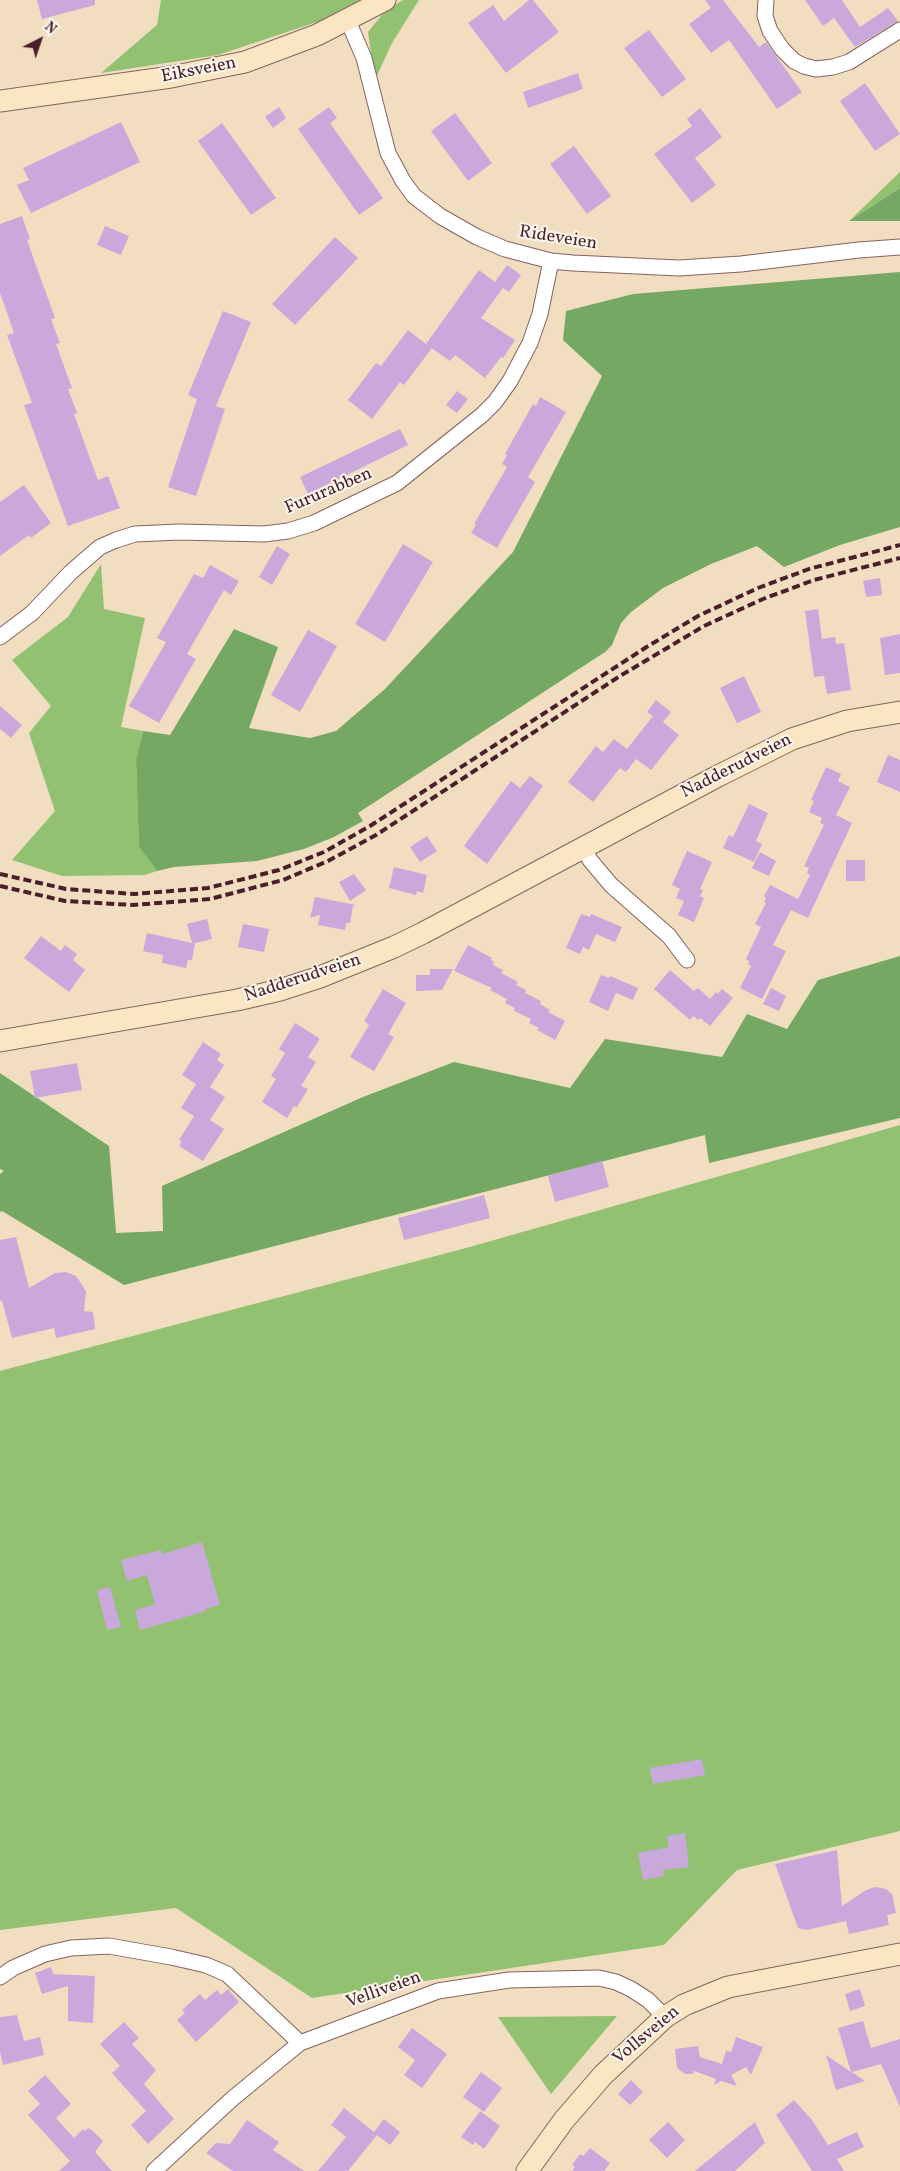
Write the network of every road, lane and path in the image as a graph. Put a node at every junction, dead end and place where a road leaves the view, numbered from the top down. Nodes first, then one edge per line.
1 (385, 0) edge
2 (766, 0) edge
3 (348, 20) junction
4 (900, 30) edge
5 (0, 101) edge
6 (900, 247) edge
7 (551, 261) junction
8 (0, 637) edge
9 (900, 712) edge
10 (583, 847) junction
11 (687, 960) dead end
12 (0, 1041) edge
13 (900, 1954) edge
14 (0, 1977) edge
15 (666, 2017) junction
16 (300, 2043) junction
17 (154, 2171) edge
18 (527, 2171) edge

1 - 3 main road, Eiksveien
2 - 4 street
3 - 5 main road, Eiksveien
3 - 7 street, Rideveien
6 - 7 street, Rideveien
7 - 8 street, Fururabben
9 - 10 main road, Nadderudveien
10 - 11 street
10 - 12 main road, Nadderudveien
13 - 15 main road, Vollsveien
14 - 16 street
15 - 16 street, Velliveien
15 - 18 main road, Vollsveien
16 - 17 street, Velliveien

